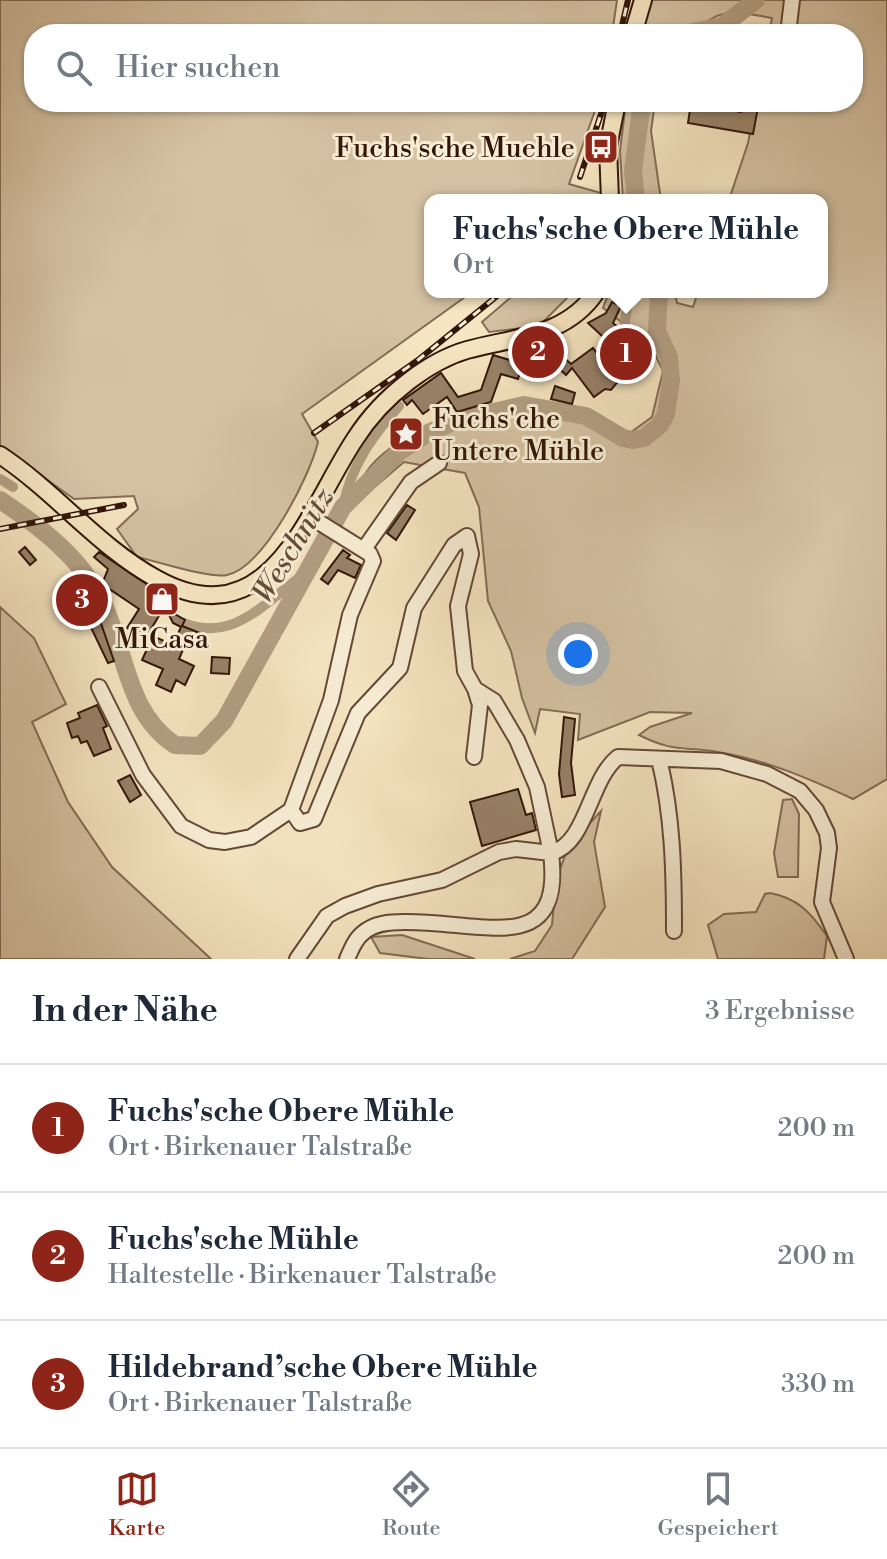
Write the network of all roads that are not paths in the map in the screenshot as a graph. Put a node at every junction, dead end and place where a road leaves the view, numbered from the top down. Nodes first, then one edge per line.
1 (643, 0) edge
2 (792, 0) edge
3 (636, 24) edge
4 (789, 24) edge
5 (615, 112) edge
6 (610, 194) edge
7 (591, 298) edge
8 (0, 455) edge
9 (439, 463) dead end
10 (316, 520) junction
11 (364, 549) junction
12 (99, 687) dead end
13 (475, 689) junction
14 (474, 757) dead end
15 (659, 759) junction
16 (291, 810) junction
17 (551, 853) junction
18 (674, 931) dead end
19 (297, 959) edge
20 (347, 959) edge
21 (846, 959) edge

1 - 3 main road
2 - 4 lane
5 - 6 main road
7 - 10 main road
8 - 10 main road
9 - 11 lane
10 - 11 lane
11 - 16 lane
12 - 16 lane
13 - 14 lane
13 - 16 lane
13 - 17 lane
15 - 17 lane
15 - 18 lane
15 - 21 lane
17 - 19 lane
17 - 20 lane

